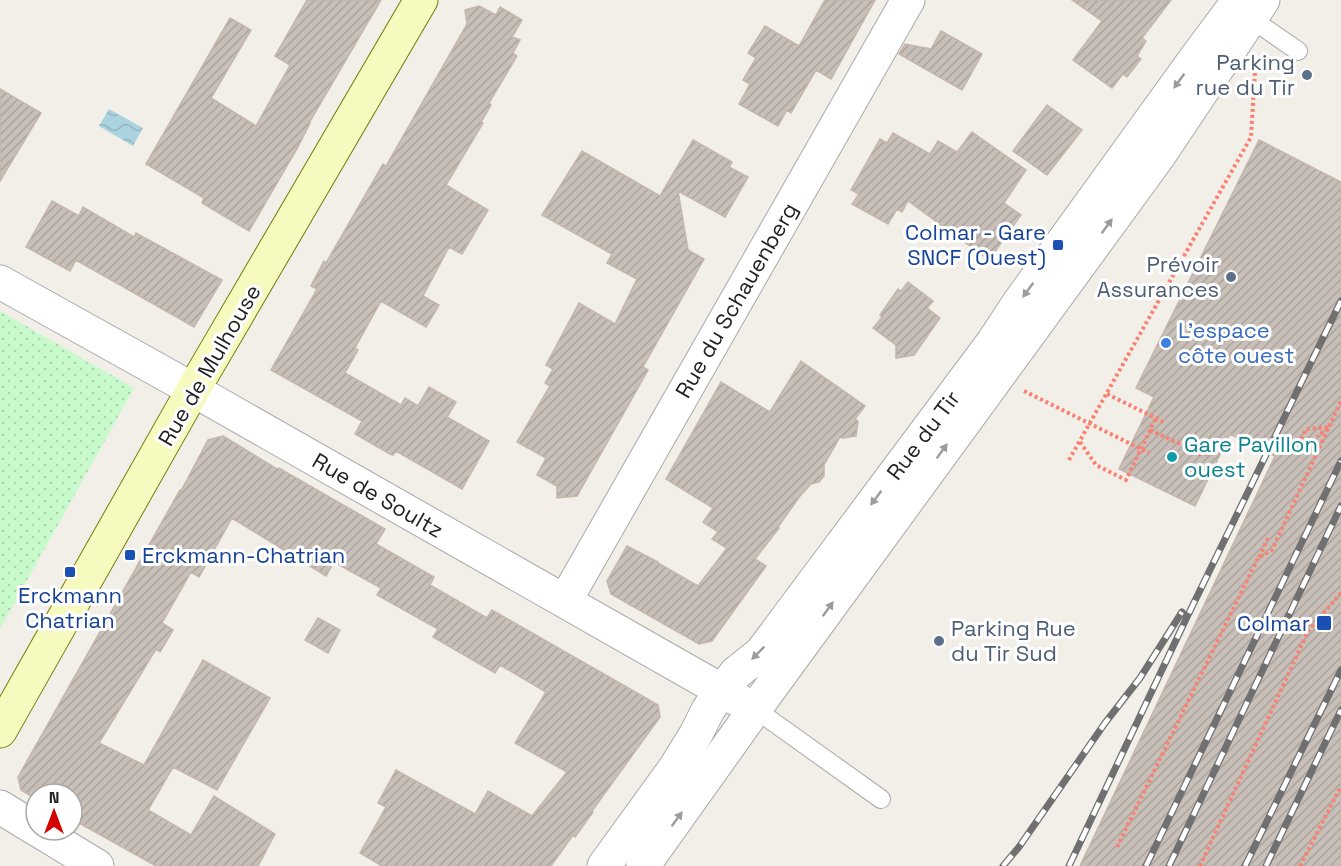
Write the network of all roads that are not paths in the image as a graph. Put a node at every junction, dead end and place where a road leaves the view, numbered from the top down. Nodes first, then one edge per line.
1 (421, 0) edge
2 (908, 0) edge
3 (1255, 12) edge
4 (1298, 51) dead end
5 (0, 282) edge
6 (1001, 358) junction
7 (194, 390) junction
8 (565, 601) junction
9 (721, 691) junction
10 (755, 709) junction
11 (0, 730) edge
12 (881, 799) dead end
13 (0, 807) edge
14 (24, 821) edge
15 (58, 842) edge
16 (97, 866) edge
17 (604, 866) edge
18 (643, 866) edge

1 - 7 street, Rue de Mulhouse
2 - 8 street, Rue du Schauenberg
3 - 4 lane
3 - 6 street, Rue du Tir
5 - 7 street, Rue de Soultz
6 -> 9 street, Rue du Tir
10 -> 6 street, Rue du Tir
7 - 8 street, Rue de Soultz
7 - 11 street, Rue de Mulhouse
8 - 9 street, Rue de Soultz
9 - 10 street, Rue de Soultz
9 - 17 street, Rue du Tir
10 - 12 lane
18 -> 10 street, Rue du Tir
13 - 14 street
15 - 16 street

